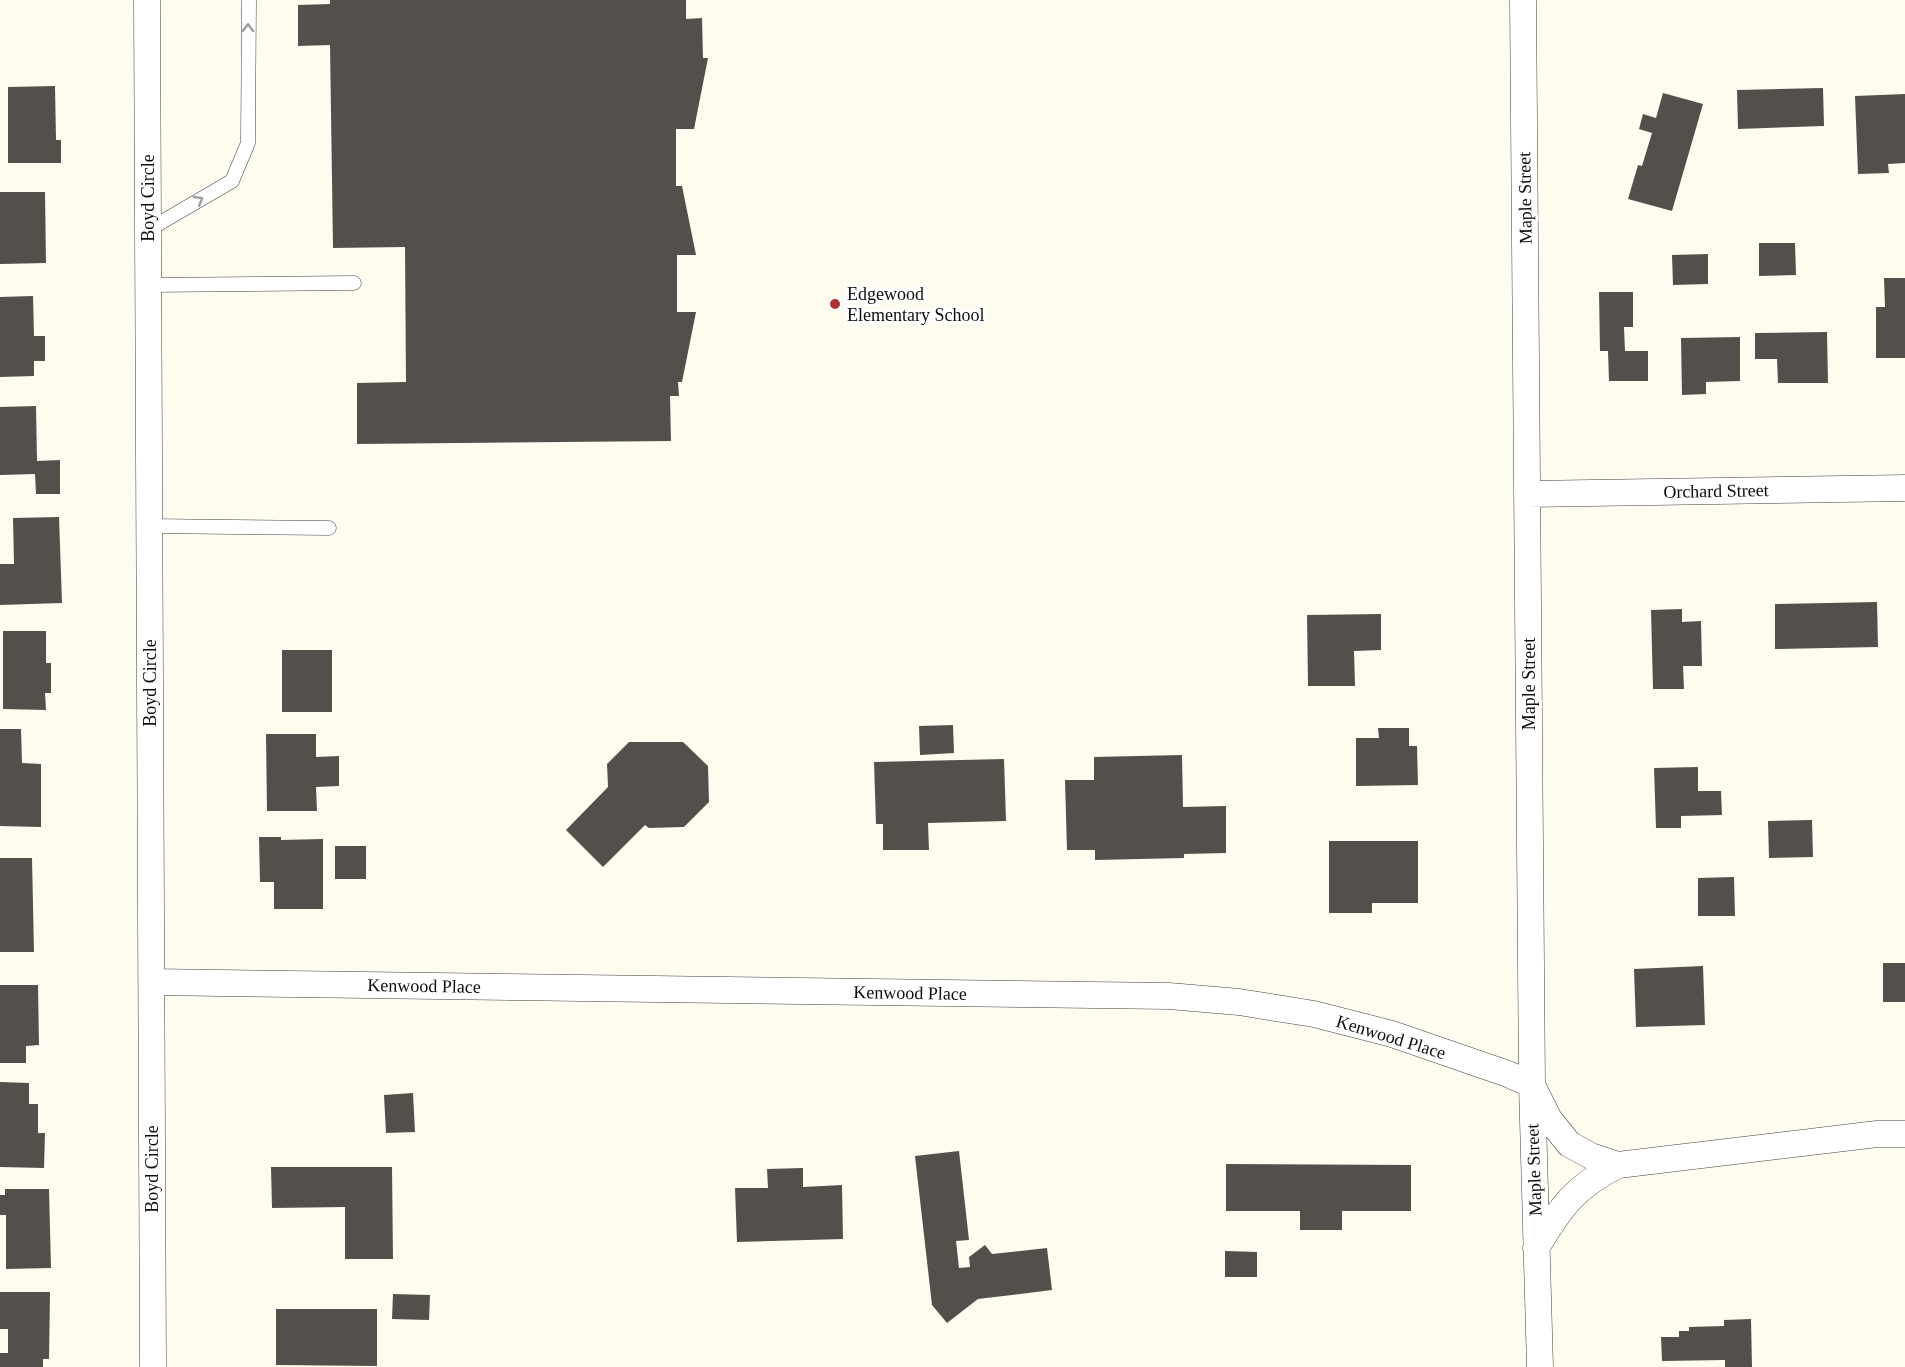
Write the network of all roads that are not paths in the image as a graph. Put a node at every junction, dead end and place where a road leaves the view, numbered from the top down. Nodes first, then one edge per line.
1 (147, 0) edge
2 (249, 0) edge
3 (1523, 0) edge
4 (148, 230) junction
5 (354, 283) dead end
6 (148, 285) junction
7 (1905, 488) edge
8 (1528, 494) junction
9 (150, 526) junction
10 (329, 528) dead end
11 (152, 982) junction
12 (1532, 1085) junction
13 (1905, 1134) edge
14 (1618, 1165) junction
15 (1536, 1248) junction
16 (153, 1367) edge
17 (1539, 1367) edge

1 - 4 street, Boyd Circle
4 -> 2 lane
3 - 8 street, Maple Street
4 - 6 street, Boyd Circle
5 - 6 lane
6 - 9 street, Boyd Circle
7 - 8 street, Orchard Street
8 - 12 street, Maple Street
9 - 10 lane
9 - 11 street, Boyd Circle
11 - 12 street, Kenwood Place
11 - 16 street, Boyd Circle
12 - 14 street
12 - 15 street, Maple Street
13 - 14 street
14 - 15 street
15 - 17 street, Maple Street

